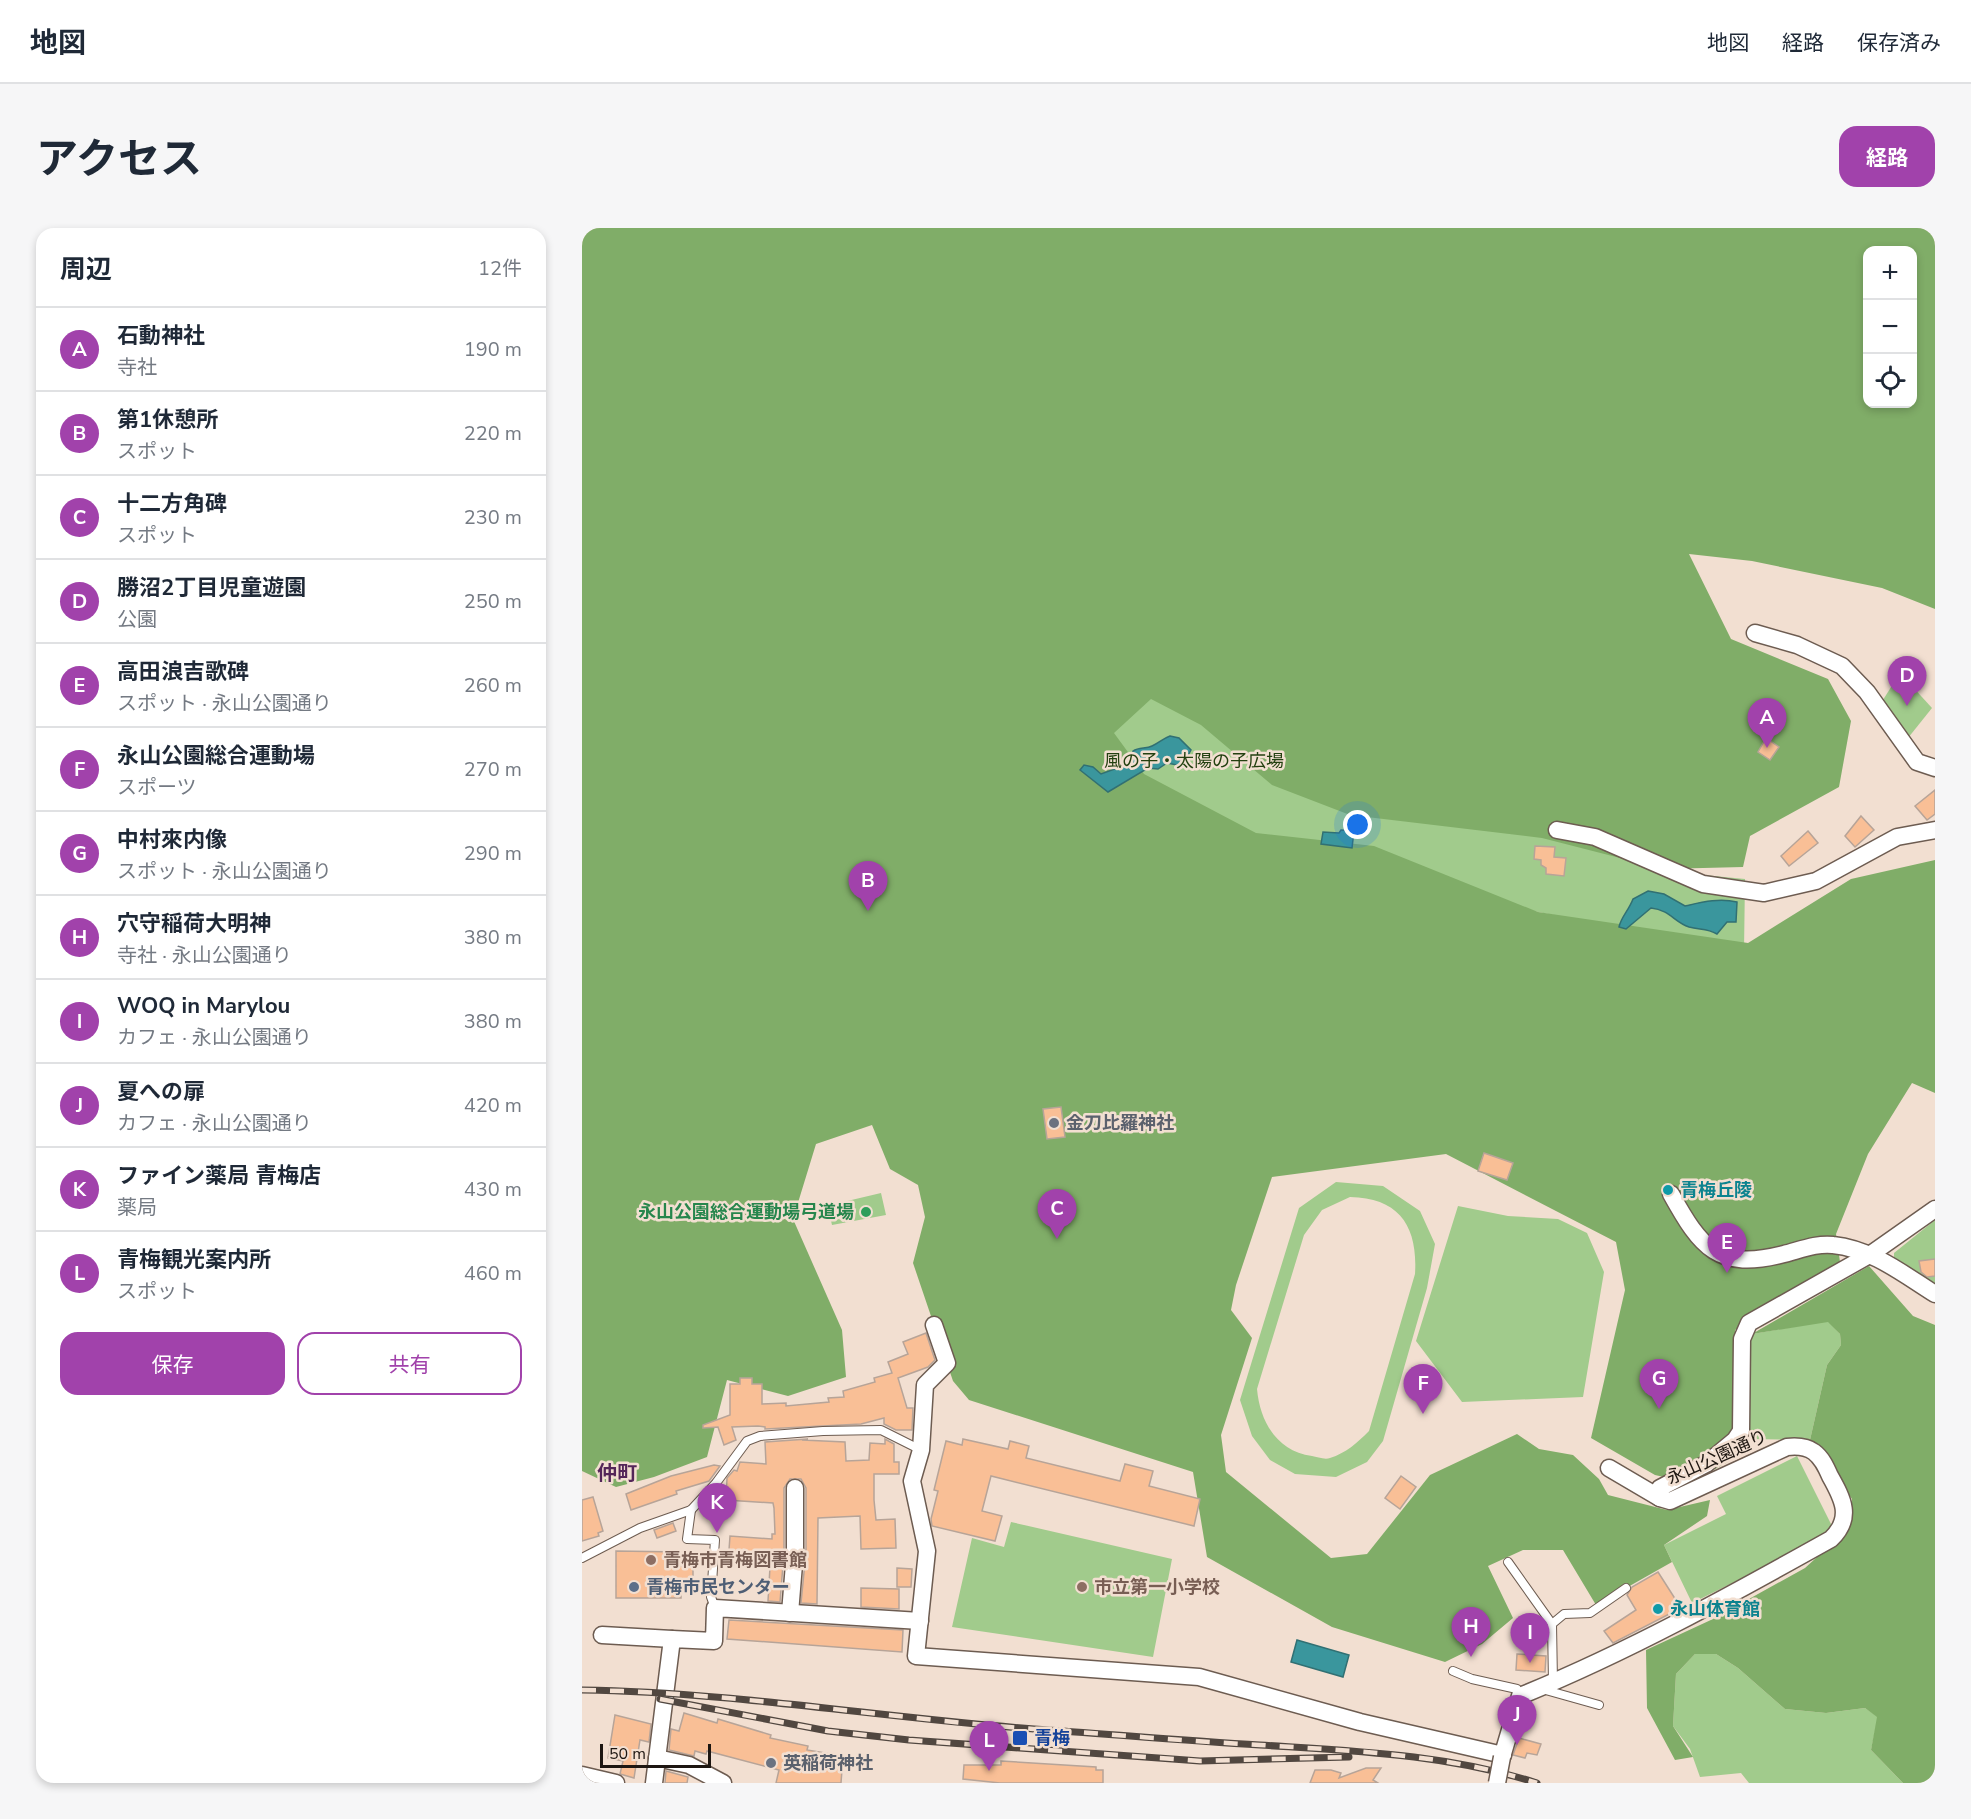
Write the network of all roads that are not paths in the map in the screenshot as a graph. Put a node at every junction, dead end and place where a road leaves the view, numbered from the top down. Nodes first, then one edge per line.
1 (1755, 633) dead end
2 (1935, 768) edge
3 (1557, 830) dead end
4 (1935, 830) edge
5 (1671, 1194) dead end
6 (1935, 1209) edge
7 (1871, 1254) junction
8 (1935, 1294) edge
9 (934, 1325) dead end
10 (921, 1450) junction
11 (1609, 1468) dead end
12 (795, 1488) dead end
13 (1660, 1498) junction
14 (691, 1509) junction
15 (582, 1558) edge
16 (1508, 1562) dead end
17 (1626, 1588) dead end
18 (715, 1608) junction
19 (790, 1613) junction
20 (920, 1621) junction
21 (1552, 1624) junction
22 (602, 1635) dead end
23 (672, 1639) junction
24 (1453, 1671) dead end
25 (1546, 1685) junction
26 (1520, 1696) junction
27 (1599, 1705) dead end
28 (1503, 1756) junction
29 (657, 1758) junction
30 (582, 1775) edge
31 (616, 1783) edge
32 (654, 1783) edge
33 (723, 1783) edge
34 (1497, 1783) edge

1 - 2 street
3 - 4 street
5 - 7 street
6 - 7 street, 永山公園通り
7 - 8 street
7 - 13 street, 永山公園通り
9 - 10 street
10 - 14 lane
10 - 20 street
11 - 13 street
12 - 19 street
13 - 25 street, 永山公園通り
14 - 15 lane
14 - 18 lane
16 - 21 lane
17 - 21 lane
18 - 19 street
18 - 23 street
19 - 20 street
20 - 28 street
21 - 25 lane
22 - 23 street
23 - 29 street
24 - 26 lane
25 - 26 street, 永山公園通り
25 - 27 lane
26 - 28 street
28 - 34 street, bridge
29 - 32 street
29 - 33 street
30 - 31 street

